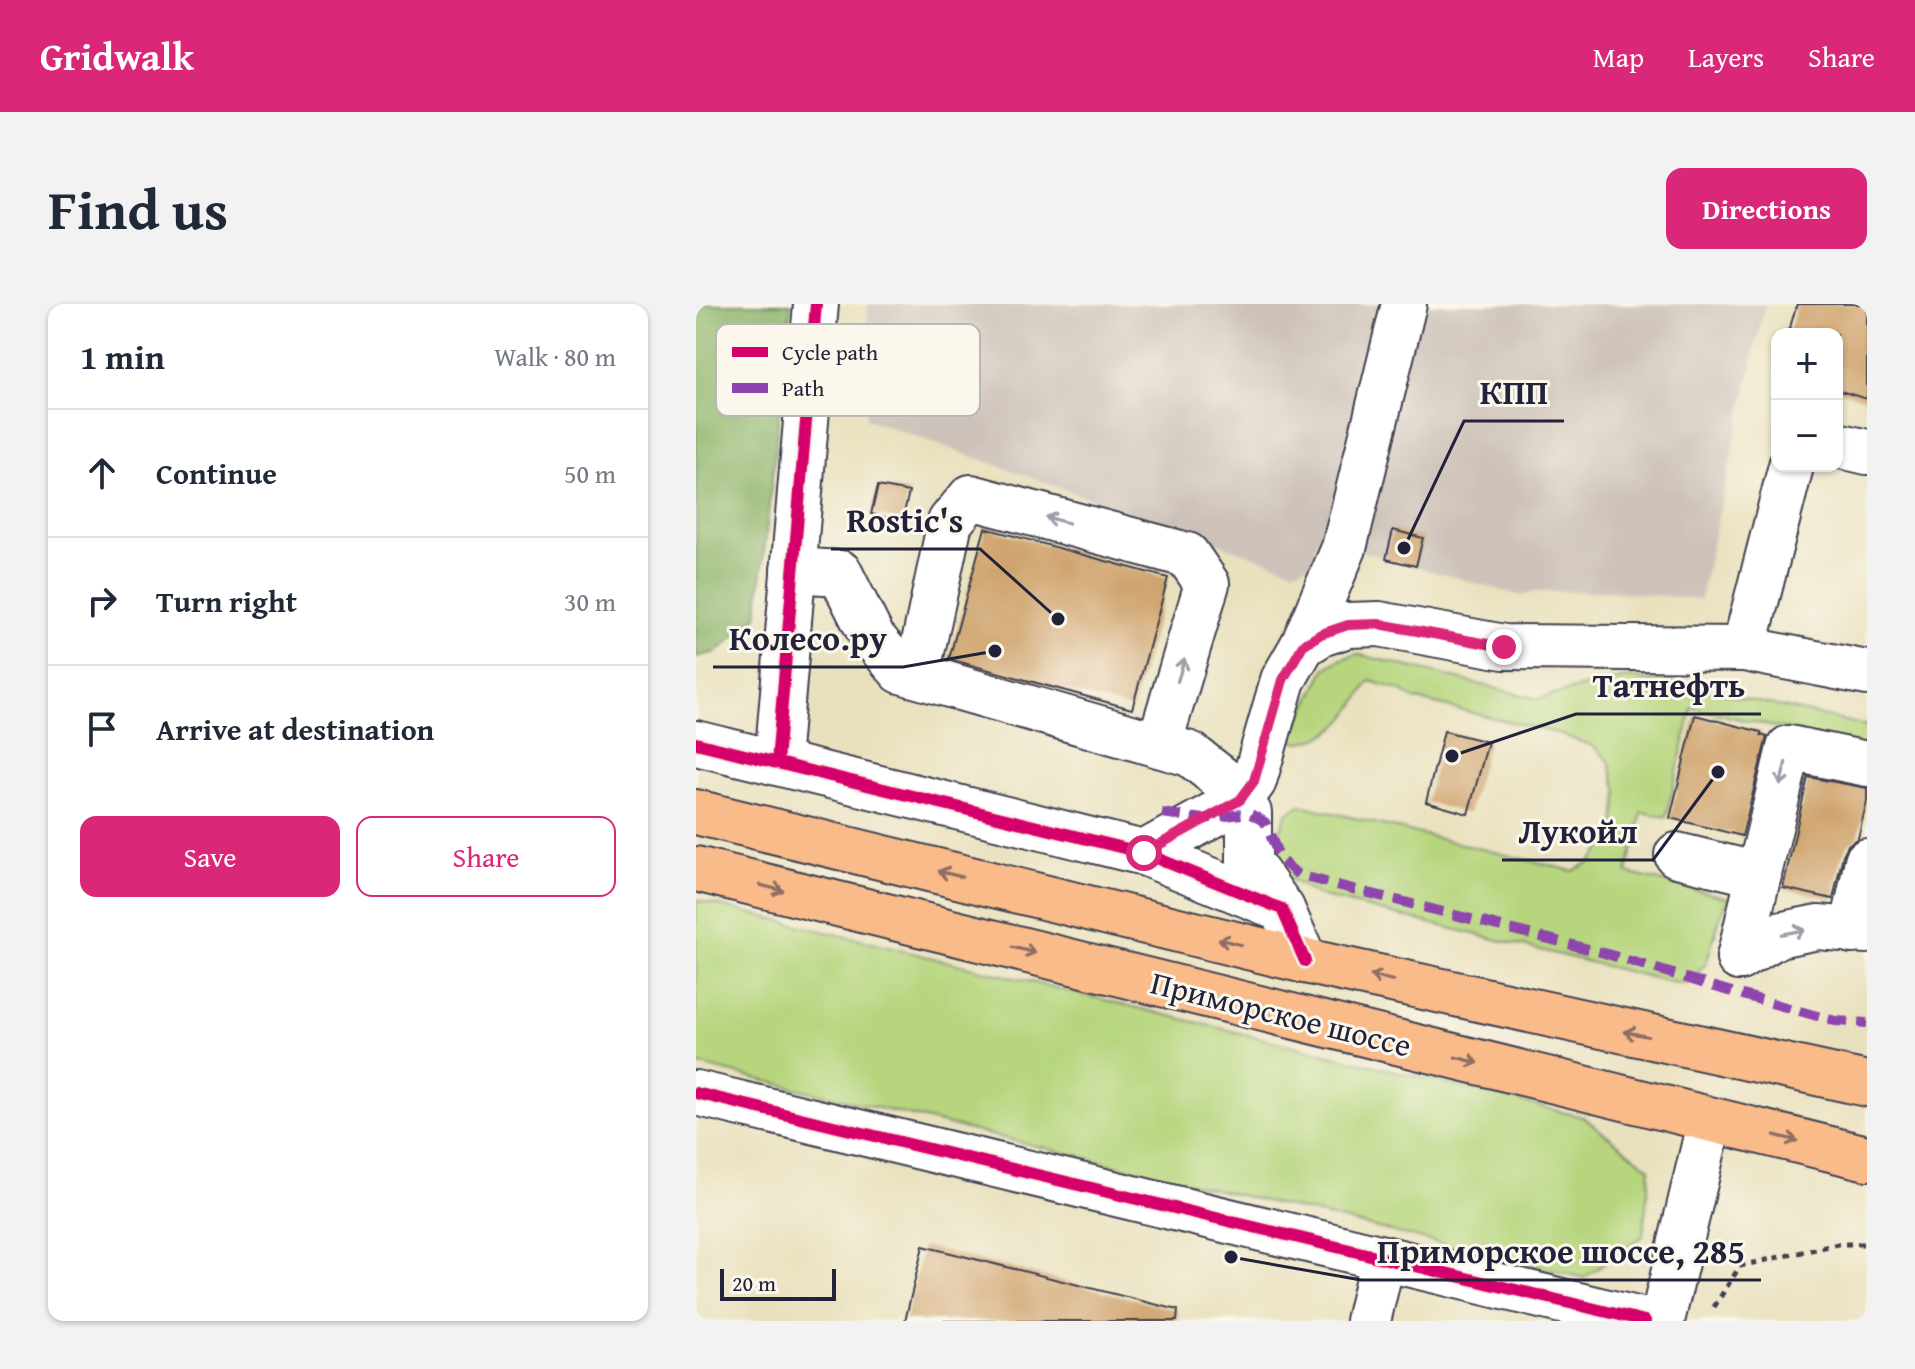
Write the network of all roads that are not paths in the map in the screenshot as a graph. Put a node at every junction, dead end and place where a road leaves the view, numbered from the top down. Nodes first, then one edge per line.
1 (816, 304) edge
2 (1404, 304) edge
3 (814, 324) edge
4 (806, 416) edge
5 (1843, 446) edge
6 (1867, 452) edge
7 (1789, 472) edge
8 (793, 570) junction
9 (1303, 645) junction
10 (1744, 649) junction
11 (1867, 673) edge
12 (917, 675) junction
13 (696, 743) edge
14 (1159, 745) junction
15 (777, 762) junction
16 (1867, 764) edge
17 (1240, 800) junction
18 (696, 812) edge
19 (1144, 853) junction
20 (1677, 855) dead end
21 (1867, 861) edge
22 (696, 869) edge
23 (1759, 875) junction
24 (1282, 909) junction
25 (1860, 931) edge
26 (1305, 961) junction
27 (1867, 1084) edge
28 (696, 1093) edge
29 (1710, 1120) junction
30 (1867, 1158) edge
31 (1383, 1258) junction
32 (1368, 1321) edge
33 (1645, 1321) edge
34 (1662, 1321) edge

1 - 3 street
2 - 9 street
4 - 8 street
5 - 6 street
7 - 10 street
8 - 12 street
8 - 15 street
9 - 10 street
9 - 17 street
10 - 11 street
12 - 14 street
14 -> 12 street
13 - 15 street
14 - 17 street
15 - 19 street
16 -> 23 street
17 - 19 street
17 - 24 street
26 -> 18 highway, Приморское шоссе
19 - 24 street
20 - 23 street
21 - 25 street
22 -> 29 highway, Приморское шоссе
23 -> 25 street
24 - 26 street
27 -> 26 highway, Приморское шоссе
28 - 31 street
29 -> 30 highway, Приморское шоссе
29 - 34 street
31 - 32 street
31 - 33 street

